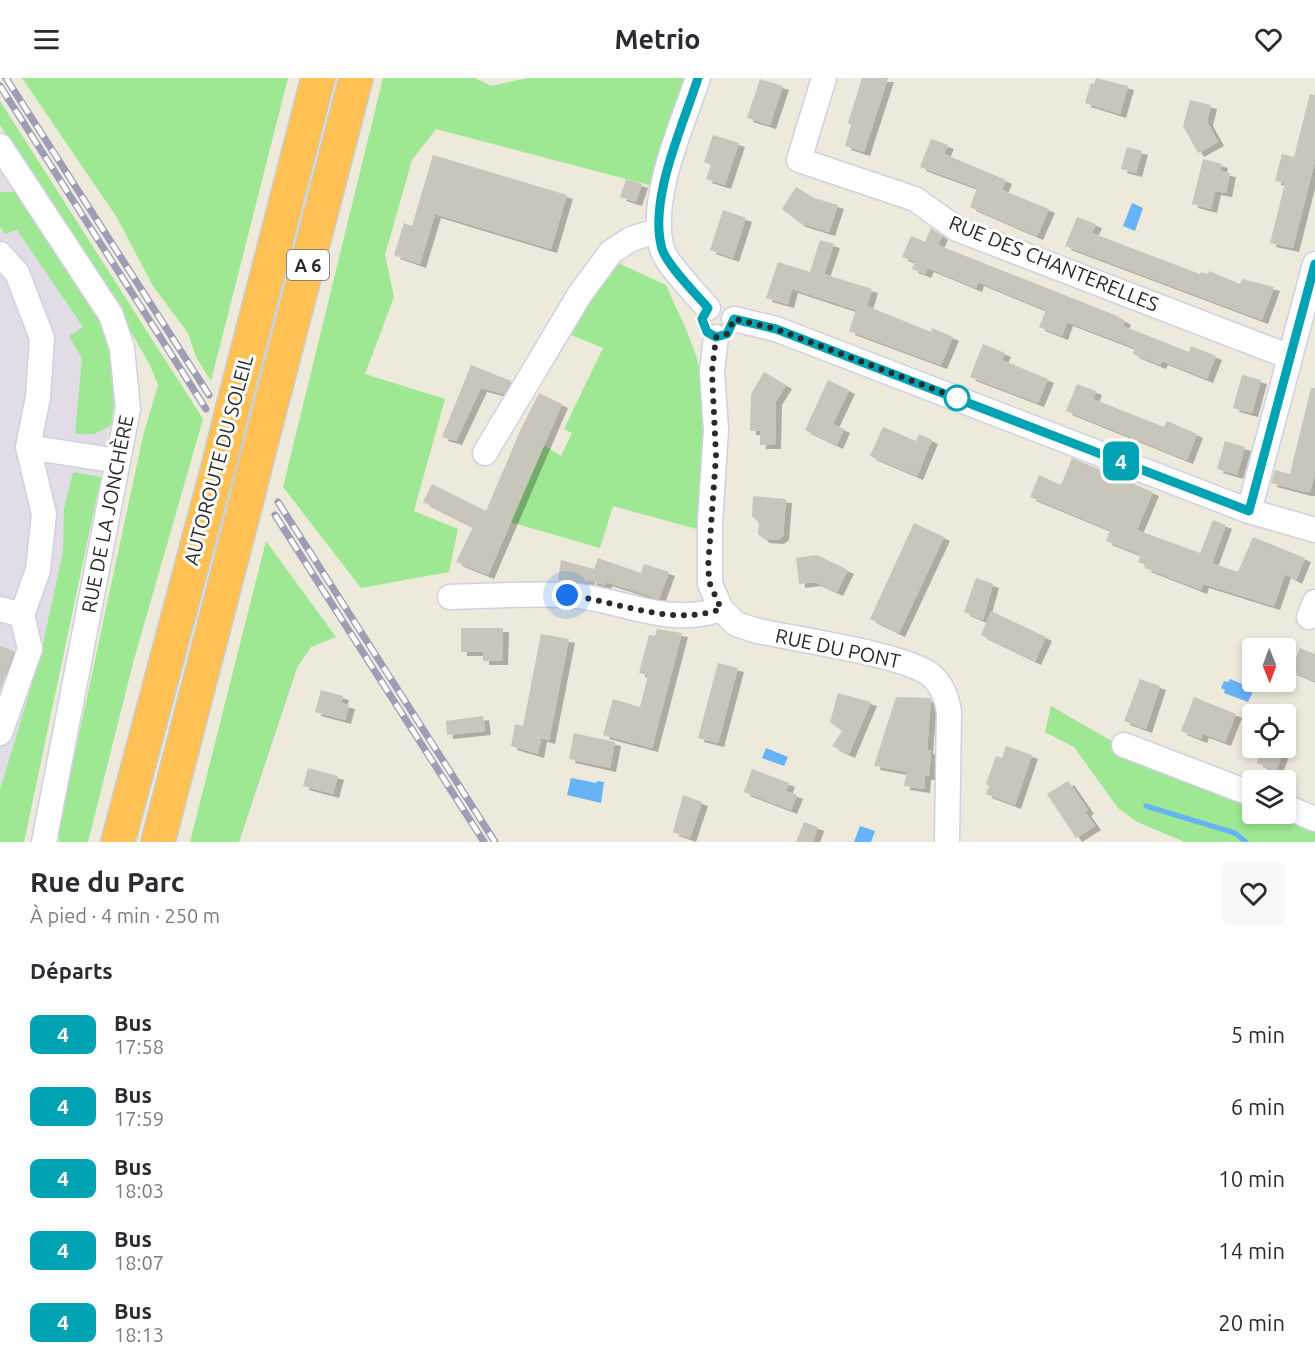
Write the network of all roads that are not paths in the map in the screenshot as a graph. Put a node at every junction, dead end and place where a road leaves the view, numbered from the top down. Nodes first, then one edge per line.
1 (318, 78) edge
2 (356, 78) edge
3 (698, 78) edge
4 (824, 78) edge
5 (1, 150) edge
6 (659, 230) junction
7 (0, 254) edge
8 (1315, 264) edge
9 (708, 308) junction
10 (734, 319) junction
11 (716, 337) junction
12 (1290, 357) junction
13 (28, 447) junction
14 (485, 453) dead end
15 (118, 461) junction
16 (1249, 511) junction
17 (1315, 530) edge
18 (450, 597) dead end
19 (721, 609) junction
20 (11, 612) edge
21 (0, 733) edge
22 (1124, 744) dead end
23 (1242, 790) edge
24 (1296, 811) edge
25 (1315, 819) edge
26 (119, 835) edge
27 (158, 840) edge
28 (44, 842) edge
29 (947, 842) edge

1 - 26 highway, AUTOROUTE DU SOLEIL / A 6, bridge
2 - 27 highway, AUTOROUTE DU SOLEIL / A 6, bridge
3 - 6 street
4 - 12 street, RUE DES CHANTERELLES
5 - 15 street, RUE DE LA JONCHÈRE
6 - 9 street
6 - 14 street
7 - 13 street
8 - 12 street
9 - 10 street
9 - 11 street
10 - 11 street
10 - 16 street
11 - 19 street
12 - 16 street
13 - 15 street
13 - 20 street
15 - 28 street, RUE DE LA JONCHÈRE
16 - 17 street
18 - 19 street
19 - 29 street, RUE DU PONT
20 - 21 street
22 - 23 street
24 - 25 street

